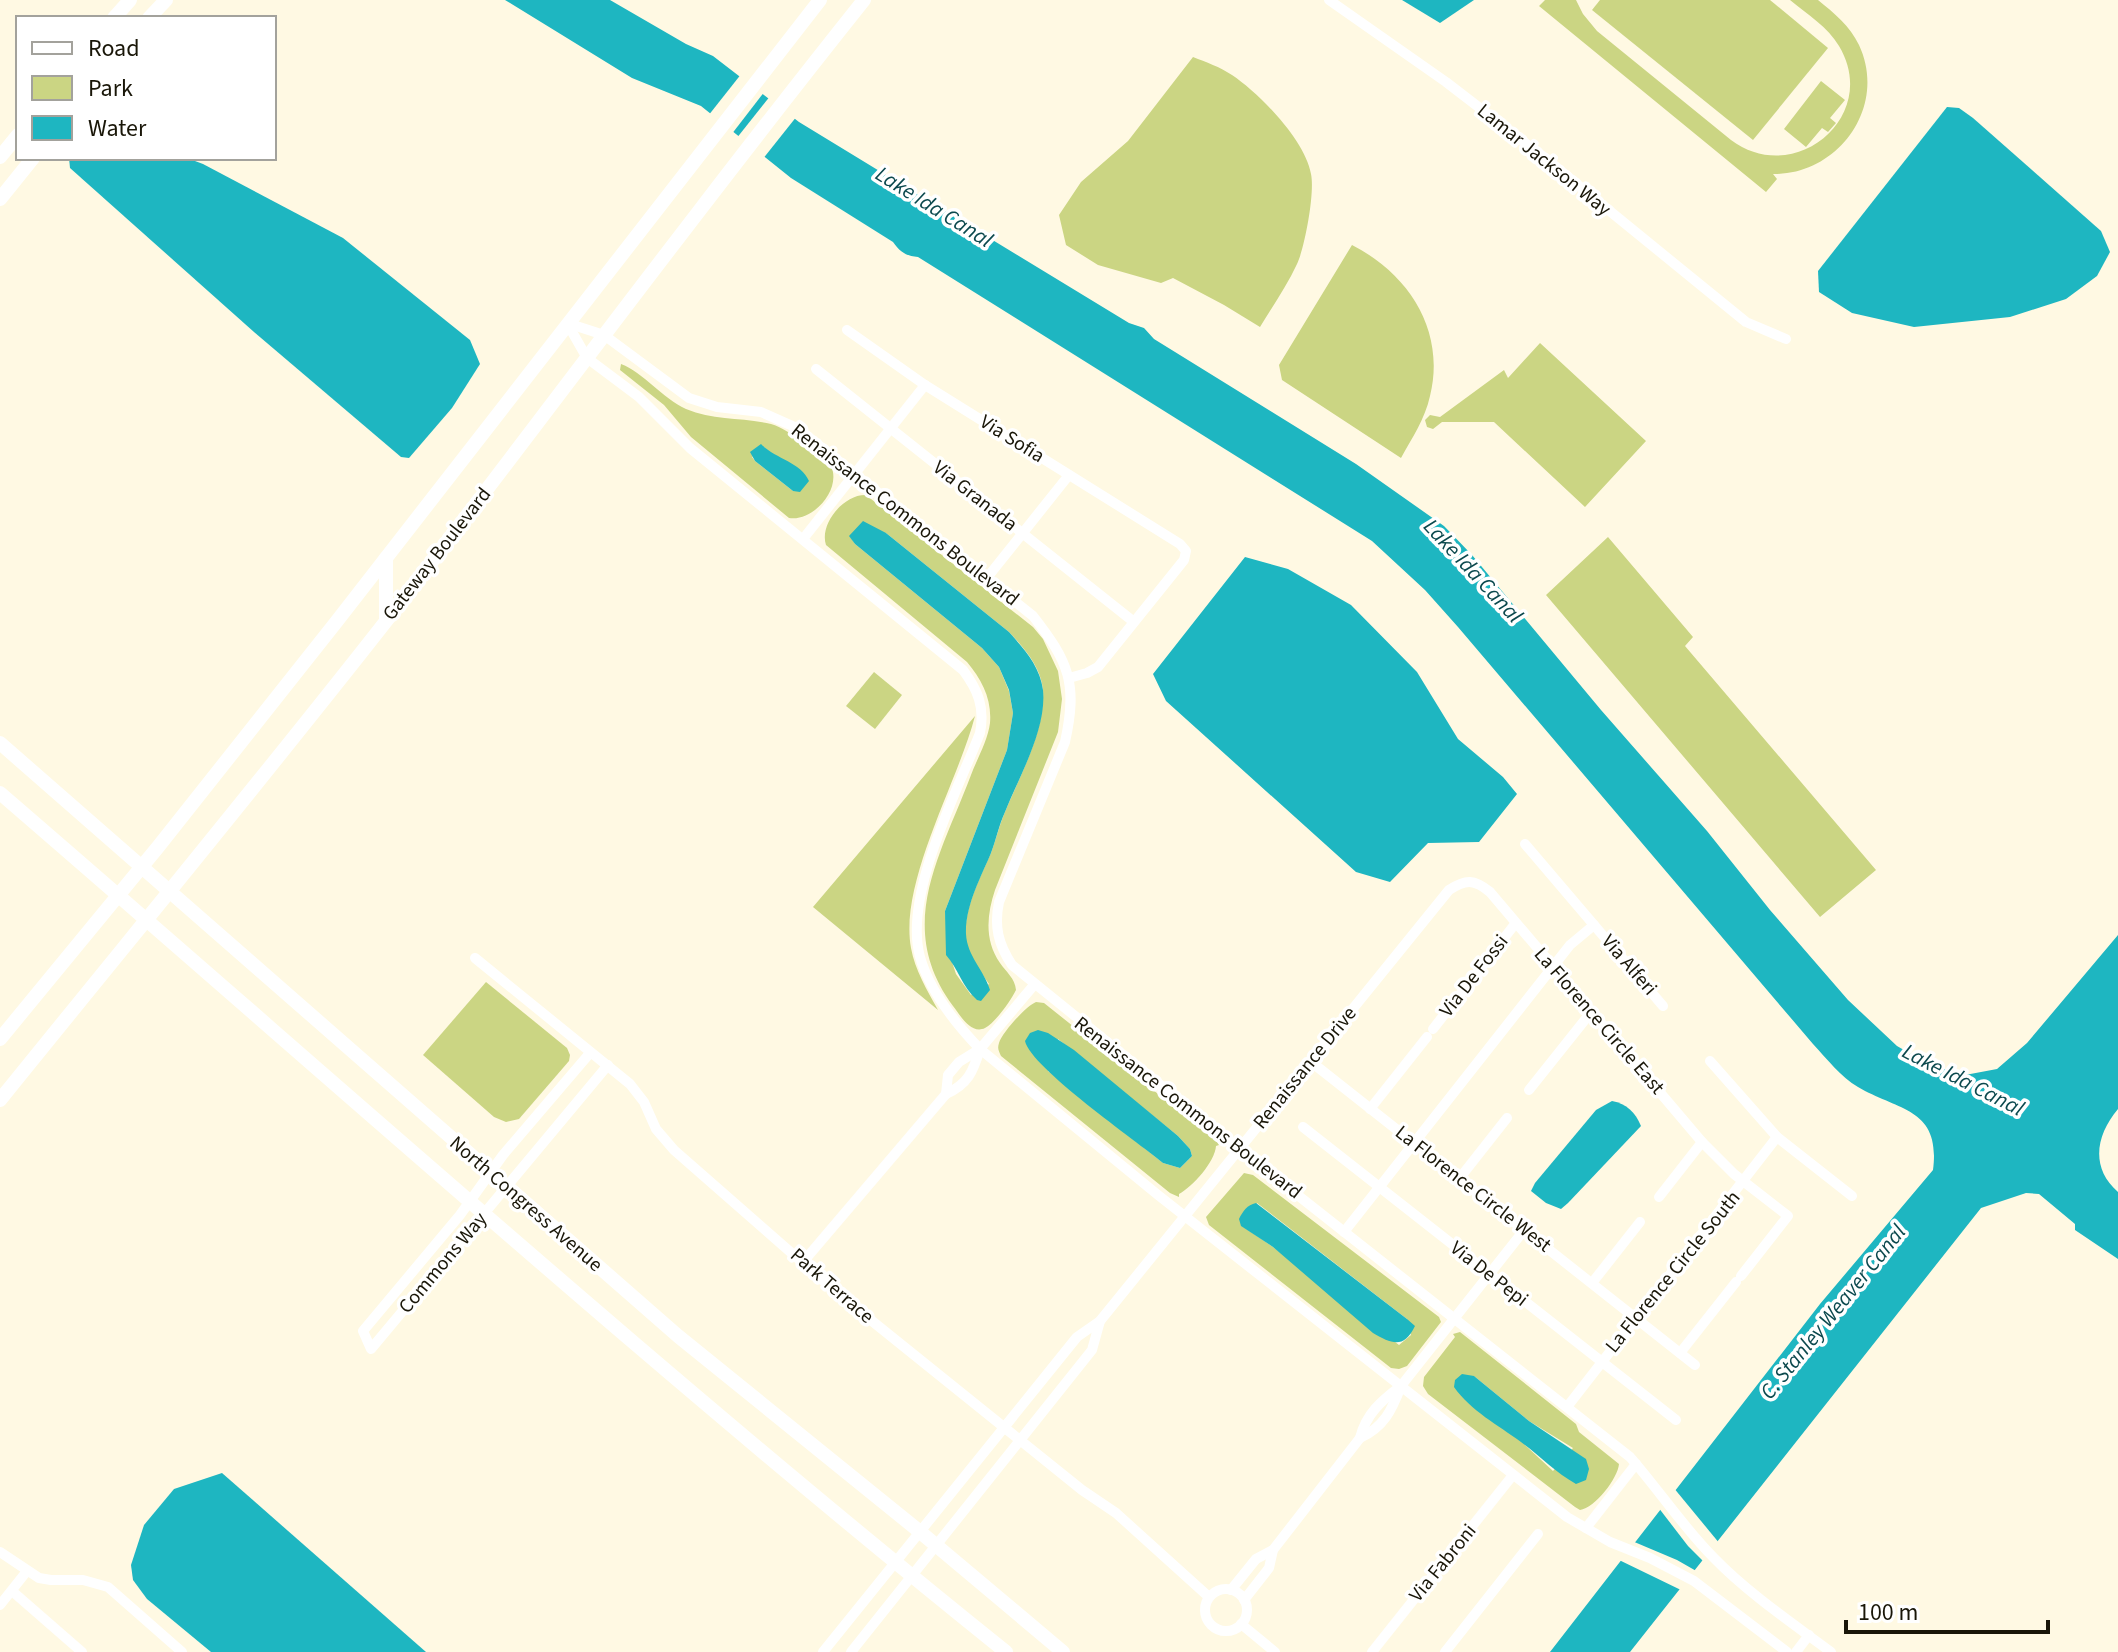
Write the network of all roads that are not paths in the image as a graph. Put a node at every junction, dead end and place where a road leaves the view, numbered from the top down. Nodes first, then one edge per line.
1 (130, 0) edge
2 (166, 0) edge
3 (820, 0) edge
4 (864, 0) edge
5 (1329, 0) edge
6 (116, 16) edge
7 (151, 16) edge
8 (16, 137) edge
9 (0, 157) edge
10 (31, 160) edge
11 (0, 199) edge
12 (567, 323) junction
13 (847, 330) dead end
14 (604, 335) junction
15 (1786, 339) dead end
16 (587, 358) junction
17 (816, 369) dead end
18 (925, 385) junction
19 (891, 429) junction
20 (856, 474) junction
21 (1069, 475) junction
22 (1022, 534) junction
23 (803, 539) junction
24 (386, 558) junction
25 (986, 579) junction
26 (386, 620) junction
27 (1134, 622) junction
28 (1069, 678) junction
29 (0, 743) edge
30 (0, 793) edge
31 (1525, 844) dead end
32 (142, 866) junction
33 (1449, 890) joint
34 (172, 891) junction
35 (117, 895) junction
36 (147, 921) junction
37 (1515, 924) junction
38 (1594, 925) junction
39 (475, 958) dead end
40 (1553, 967) junction
41 (1034, 985) junction
42 (1663, 1006) dead end
43 (1592, 1011) junction
44 (0, 1039) edge
45 (980, 1049) junction
46 (590, 1053) junction
47 (1310, 1061) junction
48 (1710, 1061) dead end
49 (608, 1065) junction
50 (1529, 1090) dead end
51 (946, 1094) junction
52 (0, 1100) edge
53 (1370, 1109) junction
54 (1507, 1118) dead end
55 (1303, 1127) dead end
56 (1777, 1137) junction
57 (1702, 1142) junction
58 (1414, 1143) junction
59 (1241, 1150) junction
60 (489, 1173) junction
61 (1459, 1179) junction
62 (1744, 1182) junction
63 (505, 1186) junction
64 (1380, 1187) junction
65 (1852, 1196) dead end
66 (1659, 1197) dead end
67 (470, 1201) junction
68 (485, 1213) junction
69 (1186, 1216) junction
70 (1640, 1222) dead end
71 (1525, 1229) junction
72 (1344, 1232) junction
73 (803, 1262) junction
74 (1490, 1274) junction
75 (1592, 1283) junction
76 (1636, 1317) junction
77 (1454, 1319) junction
78 (1100, 1321) junction
79 (1680, 1353) junction
80 (1601, 1362) junction
81 (1695, 1365) dead end
82 (1401, 1386) junction
83 (1567, 1407) junction
84 (1676, 1420) dead end
85 (1004, 1426) junction
86 (1020, 1440) junction
87 (1636, 1464) junction
88 (1513, 1475) junction
89 (1586, 1528) junction
90 (919, 1531) junction
91 (1538, 1534) dead end
92 (936, 1545) junction
93 (1273, 1550) junction
94 (0, 1552) edge
95 (895, 1563) junction
96 (27, 1571) junction
97 (912, 1576) junction
98 (1231, 1590) junction
99 (12, 1591) junction
100 (1209, 1597) junction
101 (1244, 1600) junction
102 (0, 1605) edge
103 (1241, 1624) junction
104 (836, 1635) junction
105 (1809, 1635) junction
106 (852, 1651) edge
107 (82, 1652) edge
108 (182, 1652) edge
109 (823, 1652) edge
110 (1006, 1652) edge
111 (1063, 1652) edge
112 (1275, 1652) edge
113 (1372, 1652) edge
114 (1445, 1652) edge
115 (1787, 1652) edge
116 (1796, 1652) edge
117 (1831, 1652) edge

1 - 6 main road
2 - 7 main road
3 - 12 main road, Gateway Boulevard
4 - 14 main road, Gateway Boulevard
5 - 15 street, Lamar Jackson Way
8 - 9 main road
10 - 11 main road
12 - 14 street, Renaissance Commons Boulevard
12 - 16 street
12 - 24 main road, Gateway Boulevard
13 - 18 street, Via Sofia
14 - 16 main road, Gateway Boulevard
14 - 20 street, Renaissance Commons Boulevard
16 - 23 street
16 - 26 main road, Gateway Boulevard
17 - 19 street, Via Granada
18 - 19 street
18 - 21 street, Via Sofia
19 - 20 street
19 - 22 street, Via Granada
20 - 23 street
20 - 25 street, Renaissance Commons Boulevard
21 - 22 street
21 - 27 street, Via Sofia
22 - 25 street
22 - 27 street, Via Granada
23 - 45 street
24 - 26 main road
24 - 32 main road, Gateway Boulevard
25 - 28 street, Renaissance Commons Boulevard
26 - 34 main road, Gateway Boulevard
27 - 28 street
28 - 41 street, Renaissance Commons Boulevard
29 - 32 main road, North Congress Avenue
30 - 35 main road, North Congress Avenue
31 - 38 street, Via Alferi
32 - 34 main road, North Congress Avenue
32 - 35 main road, Gateway Boulevard
33 - 37 street, La Florence Circle East
33 - 47 street, Renaissance Drive
34 - 36 main road, Gateway Boulevard
34 - 60 main road, North Congress Avenue
35 - 36 main road, North Congress Avenue
35 - 44 main road, Gateway Boulevard
36 - 52 main road, Gateway Boulevard
36 - 67 main road, North Congress Avenue
37 - 40 street, La Florence Circle East
37 - 53 street, Via De Fossi
38 - 40 street, Via Alferi
38 - 42 street, Via Alferi
39 - 46 street, Park Terrace
40 - 43 street, La Florence Circle East
40 - 58 street, Via Alferi
41 - 45 street
41 - 59 street, Renaissance Commons Boulevard
43 - 50 street
43 - 57 street, La Florence Circle East
45 - 51 street
45 - 51 street
45 - 69 street
46 - 49 street, Park Terrace
46 - 60 street, Commons Way
47 - 53 street, La Florence Circle West
47 - 59 street, Renaissance Drive
48 - 56 street
49 - 63 street, Commons Way
49 - 73 street, Park Terrace
51 - 73 street
53 - 58 street, La Florence Circle West
54 - 61 street
55 - 64 street, Via De Pepi
56 - 62 street, La Florence Circle South
56 - 65 street
57 - 62 street, La Florence Circle East
57 - 66 street
58 - 61 street, La Florence Circle West
58 - 64 street, Via Alferi
59 - 69 street, Renaissance Drive
59 - 72 street, Renaissance Commons Boulevard
60 - 63 main road, North Congress Avenue
60 - 67 street, Commons Way
61 - 71 street, La Florence Circle West
62 - 76 street, La Florence Circle South
62 - 79 street, La Florence Circle East
63 - 68 street, Commons Way
63 - 90 main road, North Congress Avenue
64 - 72 street, Via Alferi
64 - 74 street, Via De Pepi
67 - 68 main road, North Congress Avenue
67 - 68 street, Commons Way
68 - 95 main road, North Congress Avenue
69 - 78 street, Renaissance Drive
69 - 82 street
70 - 75 street
71 - 74 street
71 - 75 street, La Florence Circle West
72 - 77 street, Renaissance Commons Boulevard
73 - 85 street, Park Terrace
74 - 77 street
74 - 80 street, Via De Pepi
75 - 76 street, La Florence Circle West
76 - 79 street, La Florence Circle West
76 - 80 street, La Florence Circle South
77 - 82 street
77 - 83 street, Renaissance Commons Boulevard
78 - 85 street, Renaissance Drive
78 - 86 street, Renaissance Drive
79 - 81 street, La Florence Circle West
80 - 83 street, La Florence Circle South
80 - 84 street, Via De Pepi
82 - 88 street
82 - 93 street
83 - 87 street, Renaissance Commons Boulevard
85 - 86 street, Park Terrace
85 - 90 street, Renaissance Drive
86 - 92 street, Renaissance Drive
86 - 100 street, Park Terrace
87 - 89 street
87 - 105 street, Renaissance Commons Boulevard
88 - 89 street
88 - 113 street, Via Fabroni
89 - 115 street
90 - 92 main road, North Congress Avenue
90 - 95 street, Renaissance Drive
91 - 114 street
92 - 97 street, Renaissance Drive
92 - 111 main road, North Congress Avenue
93 - 98 street
93 - 101 street
94 - 96 street
95 - 97 main road, North Congress Avenue
95 - 104 street, Renaissance Drive
96 - 99 street
96 - 108 street
97 - 106 street, Renaissance Drive
97 - 110 main road, North Congress Avenue
98 - 100 street
98 - 101 street
99 - 102 street
99 - 107 street
100 - 103 street, Park Terrace
101 - 103 street
103 - 112 street
104 - 106 street
104 - 109 street, Renaissance Drive
105 - 116 street
105 - 117 street, Renaissance Commons Boulevard

